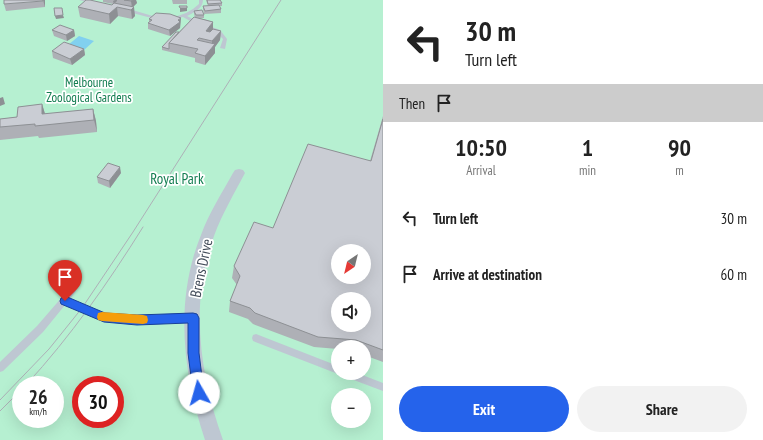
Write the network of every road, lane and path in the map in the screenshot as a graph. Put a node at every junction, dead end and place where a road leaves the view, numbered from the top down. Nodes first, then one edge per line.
1 (81, 0) edge
2 (200, 0) edge
3 (101, 4) edge
4 (119, 8) edge
5 (184, 16) junction
6 (222, 48) dead end
7 (239, 173) dead end
8 (72, 291) dead end
9 (65, 301) junction
10 (193, 318) junction
11 (256, 338) dead end
12 (331, 367) edge
13 (0, 368) edge
14 (364, 380) edge
15 (383, 387) edge
16 (214, 440) edge

1 - 3 lane
2 - 5 lane
4 - 5 lane
5 - 6 lane
7 - 10 street, Brens Drive
8 - 9 lane
9 - 10 lane
9 - 13 lane
10 - 16 street, Brens Drive
11 - 12 lane
14 - 15 lane

